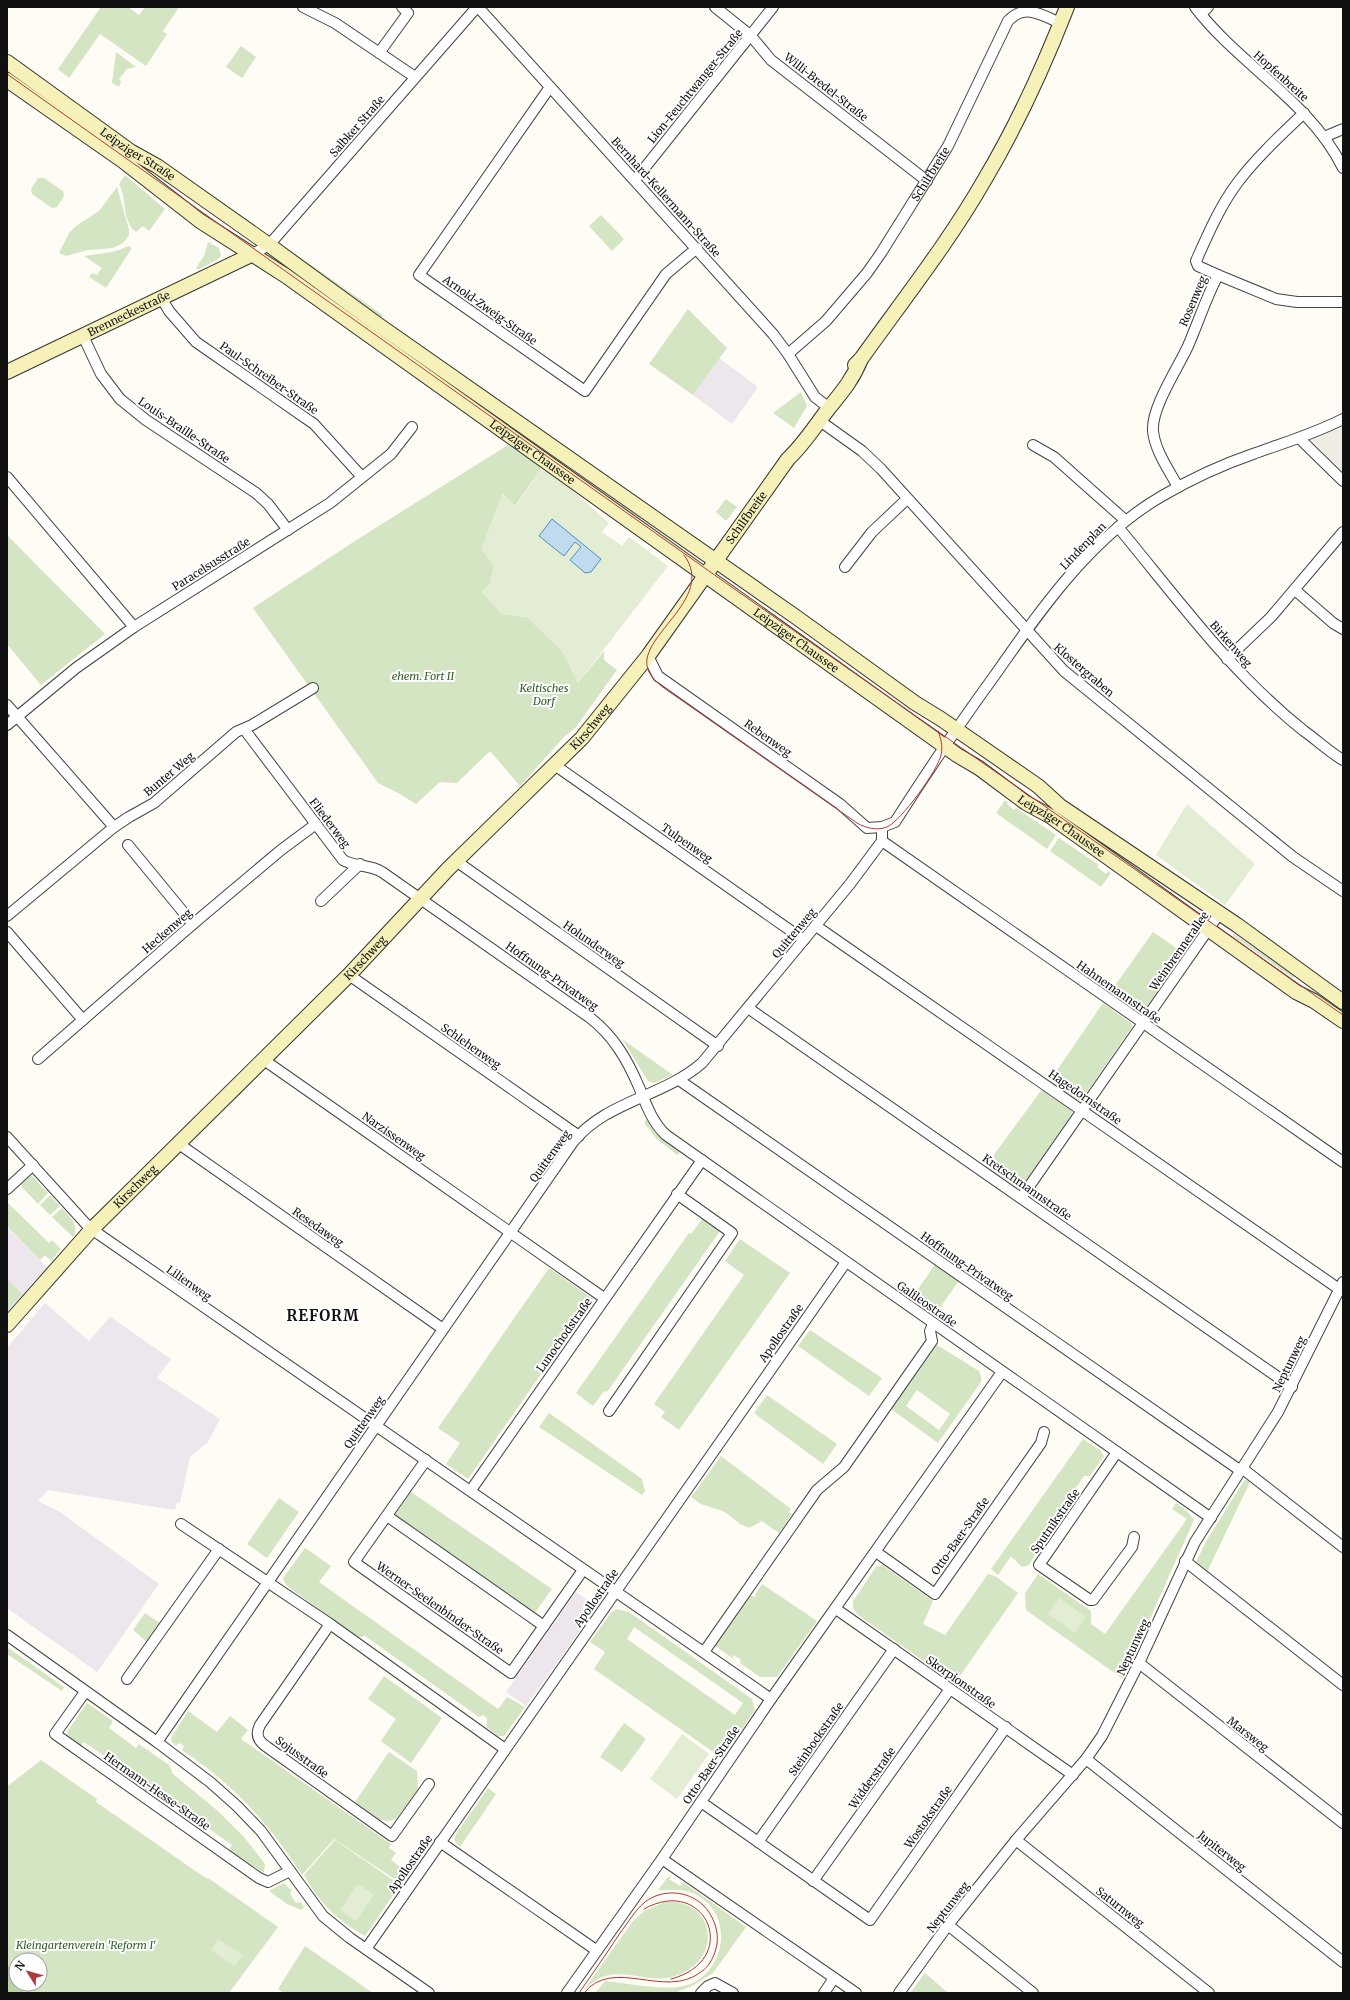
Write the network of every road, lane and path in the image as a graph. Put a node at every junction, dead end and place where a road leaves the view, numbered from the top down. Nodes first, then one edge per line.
1 (303, 7) edge
2 (402, 7) edge
3 (477, 7) edge
4 (715, 7) edge
5 (773, 7) edge
6 (1067, 7) edge
7 (1201, 9) edge
8 (1060, 23) junction
9 (751, 36) junction
10 (379, 53) junction
11 (7, 62) edge
12 (415, 77) junction
13 (7, 80) edge
14 (550, 87) junction
15 (1304, 113) junction
16 (1343, 129) edge
17 (1324, 137) junction
18 (1343, 168) edge
19 (635, 180) junction
20 (927, 181) junction
21 (269, 245) junction
22 (697, 248) junction
23 (251, 255) junction
24 (1218, 275) junction
25 (162, 299) junction
26 (1343, 302) edge
27 (83, 336) junction
28 (788, 354) junction
29 (7, 372) edge
30 (825, 405) junction
31 (1343, 420) edge
32 (820, 421) junction
33 (412, 427) dead end
34 (1299, 438) junction
35 (1033, 445) dead end
36 (788, 459) junction
37 (7, 477) edge
38 (362, 477) junction
39 (1343, 481) edge
40 (1178, 487) junction
41 (907, 499) junction
42 (1122, 524) junction
43 (288, 530) junction
44 (1343, 532) edge
45 (715, 560) junction
46 (845, 567) dead end
47 (704, 576) junction
48 (1295, 590) junction
49 (134, 627) junction
50 (1343, 629) edge
51 (1026, 631) junction
52 (648, 656) junction
53 (1227, 659) junction
54 (313, 688) dead end
55 (7, 705) edge
56 (17, 717) junction
57 (7, 725) edge
58 (244, 729) junction
59 (956, 729) junction
60 (946, 745) junction
61 (1343, 760) edge
62 (556, 766) junction
63 (316, 824) junction
64 (114, 827) junction
65 (882, 827) junction
66 (882, 841) junction
67 (128, 845) dead end
68 (456, 861) junction
69 (360, 864) junction
70 (1343, 891) edge
71 (420, 899) junction
72 (321, 901) dead end
73 (1219, 914) junction
74 (7, 916) edge
75 (193, 924) junction
76 (816, 926) junction
77 (1208, 930) junction
78 (7, 932) edge
79 (804, 940) junction
80 (349, 975) junction
81 (1343, 1002) edge
82 (748, 1008) junction
83 (83, 1020) junction
84 (1343, 1021) edge
85 (1142, 1023) junction
86 (718, 1046) junction
87 (38, 1059) dead end
88 (264, 1060) junction
89 (679, 1080) junction
90 (643, 1097) junction
91 (1082, 1110) junction
92 (578, 1136) junction
93 (7, 1137) edge
94 (178, 1144) junction
95 (702, 1160) junction
96 (1343, 1162) edge
97 (33, 1165) junction
98 (7, 1189) edge
99 (677, 1194) junction
100 (1021, 1198) junction
101 (92, 1229) junction
102 (511, 1232) junction
103 (846, 1262) junction
104 (1341, 1285) edge
105 (604, 1298) junction
106 (933, 1324) junction
107 (7, 1325) edge
108 (443, 1329) junction
109 (1002, 1372) junction
110 (1292, 1387) junction
111 (609, 1411) dead end
112 (375, 1427) junction
113 (1044, 1432) dead end
114 (1117, 1452) junction
115 (426, 1460) junction
116 (1242, 1470) junction
117 (472, 1490) junction
118 (387, 1516) junction
119 (1211, 1518) junction
120 (181, 1524) dead end
121 (1134, 1536) dead end
122 (1343, 1547) edge
123 (219, 1549) junction
124 (876, 1552) junction
125 (1185, 1561) junction
126 (583, 1570) junction
127 (268, 1582) junction
128 (615, 1592) junction
129 (836, 1609) junction
130 (330, 1624) junction
131 (544, 1626) junction
132 (7, 1635) edge
133 (894, 1649) junction
134 (704, 1652) junction
135 (1139, 1663) junction
136 (127, 1679) dead end
137 (1343, 1685) edge
138 (950, 1689) junction
139 (85, 1692) junction
140 (771, 1699) junction
141 (1006, 1727) junction
142 (157, 1742) junction
143 (505, 1749) junction
144 (1086, 1759) junction
145 (1072, 1775) junction
146 (429, 1784) dead end
147 (701, 1802) junction
148 (1343, 1823) edge
149 (1016, 1840) junction
150 (440, 1842) junction
151 (758, 1842) junction
152 (662, 1859) junction
153 (290, 1871) junction
154 (813, 1881) junction
155 (948, 1925) junction
156 (366, 1949) junction
157 (596, 1950) junction
158 (1343, 1962) edge
159 (834, 1978) junction
160 (429, 1993) edge
161 (567, 1993) edge
162 (701, 1993) edge
163 (733, 1993) edge
164 (824, 1993) edge
165 (856, 1993) edge
166 (899, 1993) edge
167 (1033, 1993) edge
168 (1209, 1993) edge

1 - 10 street
2 - 10 street
3 - 12 street, Salbker Straße
3 - 14 street, Bernhard-Kellermann-Straße
4 - 9 street, Willi-Bredel-Straße
5 - 9 street, Lion-Feuchtwanger-Straße
6 - 8 main road, Schilfbreite
7 - 15 street, Hopfenbreite
8 - 20 street, Schilfbreite
8 - 30 main road, Schilfbreite
9 - 19 street, Lion-Feuchtwanger-Straße
9 - 20 street, Willi-Bredel-Straße
10 - 12 street
11 - 21 main road, Leipziger Straße
12 - 21 street, Salbker Straße
13 - 23 main road, Leipziger Straße
14 - 19 street, Bernhard-Kellermann-Straße
14 - 22 street, Arnold-Zweig-Straße
15 - 17 street, Hopfenbreite
15 - 24 street, Rosenweg
16 - 17 street
17 - 18 street, Hopfenbreite
19 - 22 street, Bernhard-Kellermann-Straße
20 - 28 street, Schilfbreite
21 - 23 street, Salbker Straße
21 - 45 main road, Leipziger Chaussee
22 - 28 street, Bernhard-Kellermann-Straße
23 - 25 main road, Brenneckestraße
23 - 47 main road, Leipziger Chaussee
24 - 26 street
24 - 40 street, Rosenweg
25 - 27 main road, Brenneckestraße
25 - 38 street, Paul-Schreiber-Straße
27 - 29 main road, Brenneckestraße
27 - 43 street, Louis-Braille-Straße
28 - 30 street, Bernhard-Kellermann-Straße
30 - 32 main road, Schilfbreite
30 - 36 main road, Schilfbreite
31 - 34 street, Lindenplan
32 - 36 main road, Schilfbreite
32 - 41 street, Klostergraben
33 - 38 street, Paracelsusstraße
34 - 39 street
34 - 40 street, Lindenplan
35 - 42 street, Birkenweg
36 - 45 main road, Schilfbreite
37 - 49 street
38 - 43 street, Paracelsusstraße
40 - 42 street, Lindenplan
41 - 46 street
41 - 51 street, Klostergraben
42 - 51 street, Lindenplan
42 - 53 street, Birkenweg
43 - 49 street, Paracelsusstraße
44 - 48 street
45 - 47 main road, Schilfbreite
45 - 59 main road, Leipziger Chaussee
47 - 52 main road, Kirschweg
47 - 60 main road, Leipziger Chaussee
48 - 50 street
48 - 53 street
49 - 56 street, Paracelsusstraße
51 - 59 street, Lindenplan
51 - 70 street, Klostergraben
52 - 62 main road, Kirschweg
52 - 65 street, Rebenweg
53 - 61 street, Birkenweg
54 - 58 street, Bunter Weg
55 - 56 street
56 - 57 street, Paracelsusstraße
56 - 64 street
58 - 63 street, Fliederweg
58 - 64 street, Bunter Weg
59 - 60 street, Lindenplan
59 - 73 main road, Leipziger Chaussee
60 - 65 street
60 - 77 main road, Leipziger Chaussee
62 - 68 main road, Kirschweg
62 - 79 street, Tulpenweg
63 - 69 street, Fliederweg
63 - 75 street, Heckenweg
64 - 74 street, Bunter Weg
65 - 66 street
66 - 76 street, Quittenweg
66 - 85 street, Hahnemannstraße
67 - 75 street
68 - 71 main road, Kirschweg
68 - 86 street, Holunderweg
69 - 71 street, Fliederweg
69 - 72 street
71 - 80 main road, Kirschweg
71 - 90 street, Hoffnung-Privatweg
73 - 77 street, Weinbrennerallee
73 - 81 main road, Leipziger Chaussee
75 - 83 street, Heckenweg
76 - 79 street, Quittenweg
76 - 91 street, Hagedornstraße
77 - 84 main road, Leipziger Chaussee
77 - 85 street, Weinbrennerallee
78 - 83 street
79 - 82 street, Quittenweg
80 - 88 main road, Kirschweg
80 - 92 street, Schlehenweg
82 - 86 street, Quittenweg
82 - 100 street, Kretschmannstraße
83 - 87 street, Heckenweg
85 - 91 street, Weinbrennerallee
85 - 96 street, Hahnemannstraße
86 - 89 street, Quittenweg
88 - 94 main road, Kirschweg
88 - 102 street, Narzissenweg
89 - 90 street, Quittenweg
89 - 116 street, Hoffnung-Privatweg
90 - 92 street, Quittenweg
90 - 95 street, Galileostraße
91 - 100 street, Weinbrennerallee
91 - 104 street, Hagedornstraße
92 - 102 street, Quittenweg
93 - 97 street, Lilienweg
94 - 101 main road, Kirschweg
94 - 108 street, Resedaweg
95 - 99 street, Lunochodstraße
95 - 103 street, Galileostraße
97 - 98 street
97 - 101 street, Lilienweg
99 - 105 street, Lunochodstraße
99 - 111 street
100 - 110 street, Kretschmannstraße
101 - 107 main road, Kirschweg
101 - 112 street, Lilienweg
102 - 105 street, Narzissenweg
102 - 108 street, Quittenweg
103 - 106 street, Galileostraße
103 - 128 street, Apollostraße
104 - 110 street, Neptunweg
105 - 117 street, Lunochodstraße
106 - 109 street, Galileostraße
106 - 134 street
108 - 112 street, Quittenweg
109 - 114 street, Galileostraße
109 - 124 street, Otto-Baer-Straße
110 - 116 street, Neptunweg
112 - 115 street
112 - 127 street, Quittenweg
113 - 124 street, Otto-Baer-Straße
114 - 119 street, Galileostraße
114 - 121 street, Sputnikstraße
115 - 117 street
115 - 118 street, Werner-Seelenbinder-Straße
116 - 119 street, Neptunweg
116 - 122 street, Hoffnung-Privatweg
117 - 126 street
118 - 131 street
118 - 131 street, Werner-Seelenbinder-Straße
119 - 125 street, Neptunweg
120 - 123 street
123 - 127 street
123 - 136 street
124 - 129 street, Otto-Baer-Straße
125 - 135 street, Neptunweg
125 - 137 street
126 - 128 street
126 - 131 street, Werner-Seelenbinder-Straße
127 - 130 street
127 - 142 street, Quittenweg
128 - 134 street
128 - 143 street, Apollostraße
129 - 133 street, Skorpionstraße
129 - 140 street, Otto-Baer-Straße
130 - 143 street
130 - 146 street, Sojusstraße
132 - 139 street
133 - 138 street, Skorpionstraße
133 - 151 street, Steinbockstraße
134 - 140 street
135 - 144 street, Neptunweg
135 - 148 street, Marsweg
138 - 141 street, Skorpionstraße
138 - 154 street, Widderstraße
139 - 142 street
139 - 153 street, Hermann-Hesse-Straße
140 - 147 street, Otto-Baer-Straße
141 - 145 street, Skorpionstraße
141 - 154 street, Wostokstraße
142 - 153 street
143 - 150 street, Apollostraße
144 - 145 street, Neptunweg
144 - 158 street, Jupiterweg
145 - 149 street, Neptunweg
147 - 151 street
147 - 152 street, Otto-Baer-Straße
149 - 155 street, Neptunweg
149 - 168 street, Saturnweg
150 - 156 street, Apollostraße
150 - 157 street
151 - 154 street
152 - 157 street, Otto-Baer-Straße
152 - 159 street
153 - 156 street
155 - 166 street, Neptunweg
155 - 167 street
156 - 160 street
157 - 161 street, Otto-Baer-Straße
159 - 164 street
159 - 165 street
162 - 163 street

